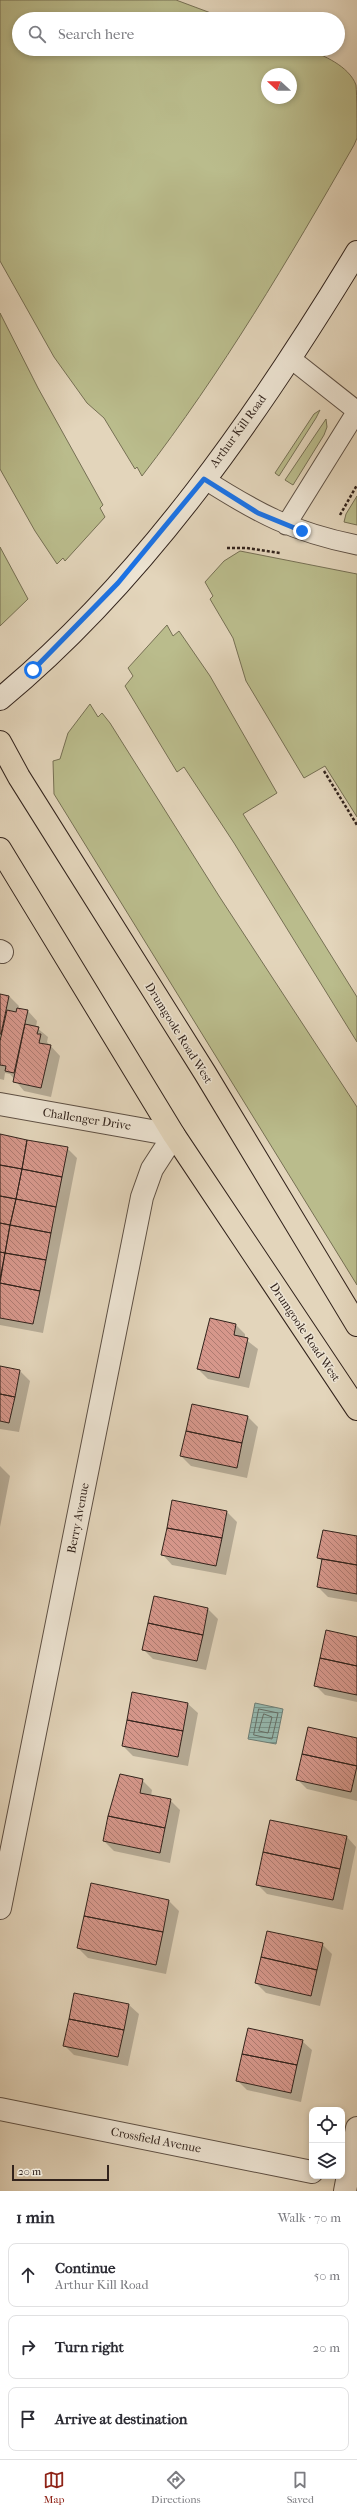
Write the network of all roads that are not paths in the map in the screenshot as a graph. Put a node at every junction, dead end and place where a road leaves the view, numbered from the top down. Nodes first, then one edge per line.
1 (357, 252) edge
2 (290, 358) junction
3 (357, 411) edge
4 (204, 479) junction
5 (286, 525) junction
6 (357, 545) edge
7 (0, 699) edge
8 (0, 742) edge
9 (0, 849) edge
10 (0, 1104) edge
11 (174, 1134) junction
12 (357, 1325) edge
13 (357, 1409) edge
14 (0, 1908) edge
15 (0, 2109) edge
16 (357, 2128) edge
17 (309, 2171) edge
18 (346, 2182) edge

1 - 2 street, Arthur Kill Road
2 - 3 lane
2 - 4 street, Arthur Kill Road
3 - 5 lane
4 - 5 lane
4 - 7 street, Arthur Kill Road
5 - 6 lane
8 - 12 main road, Drumgoole Road West
9 - 11 main road, Drumgoole Road West
10 - 11 street, Challenger Drive
11 - 13 main road, Drumgoole Road West
11 - 14 street, Berry Avenue
15 - 17 street, Crossfield Avenue
16 - 18 street

